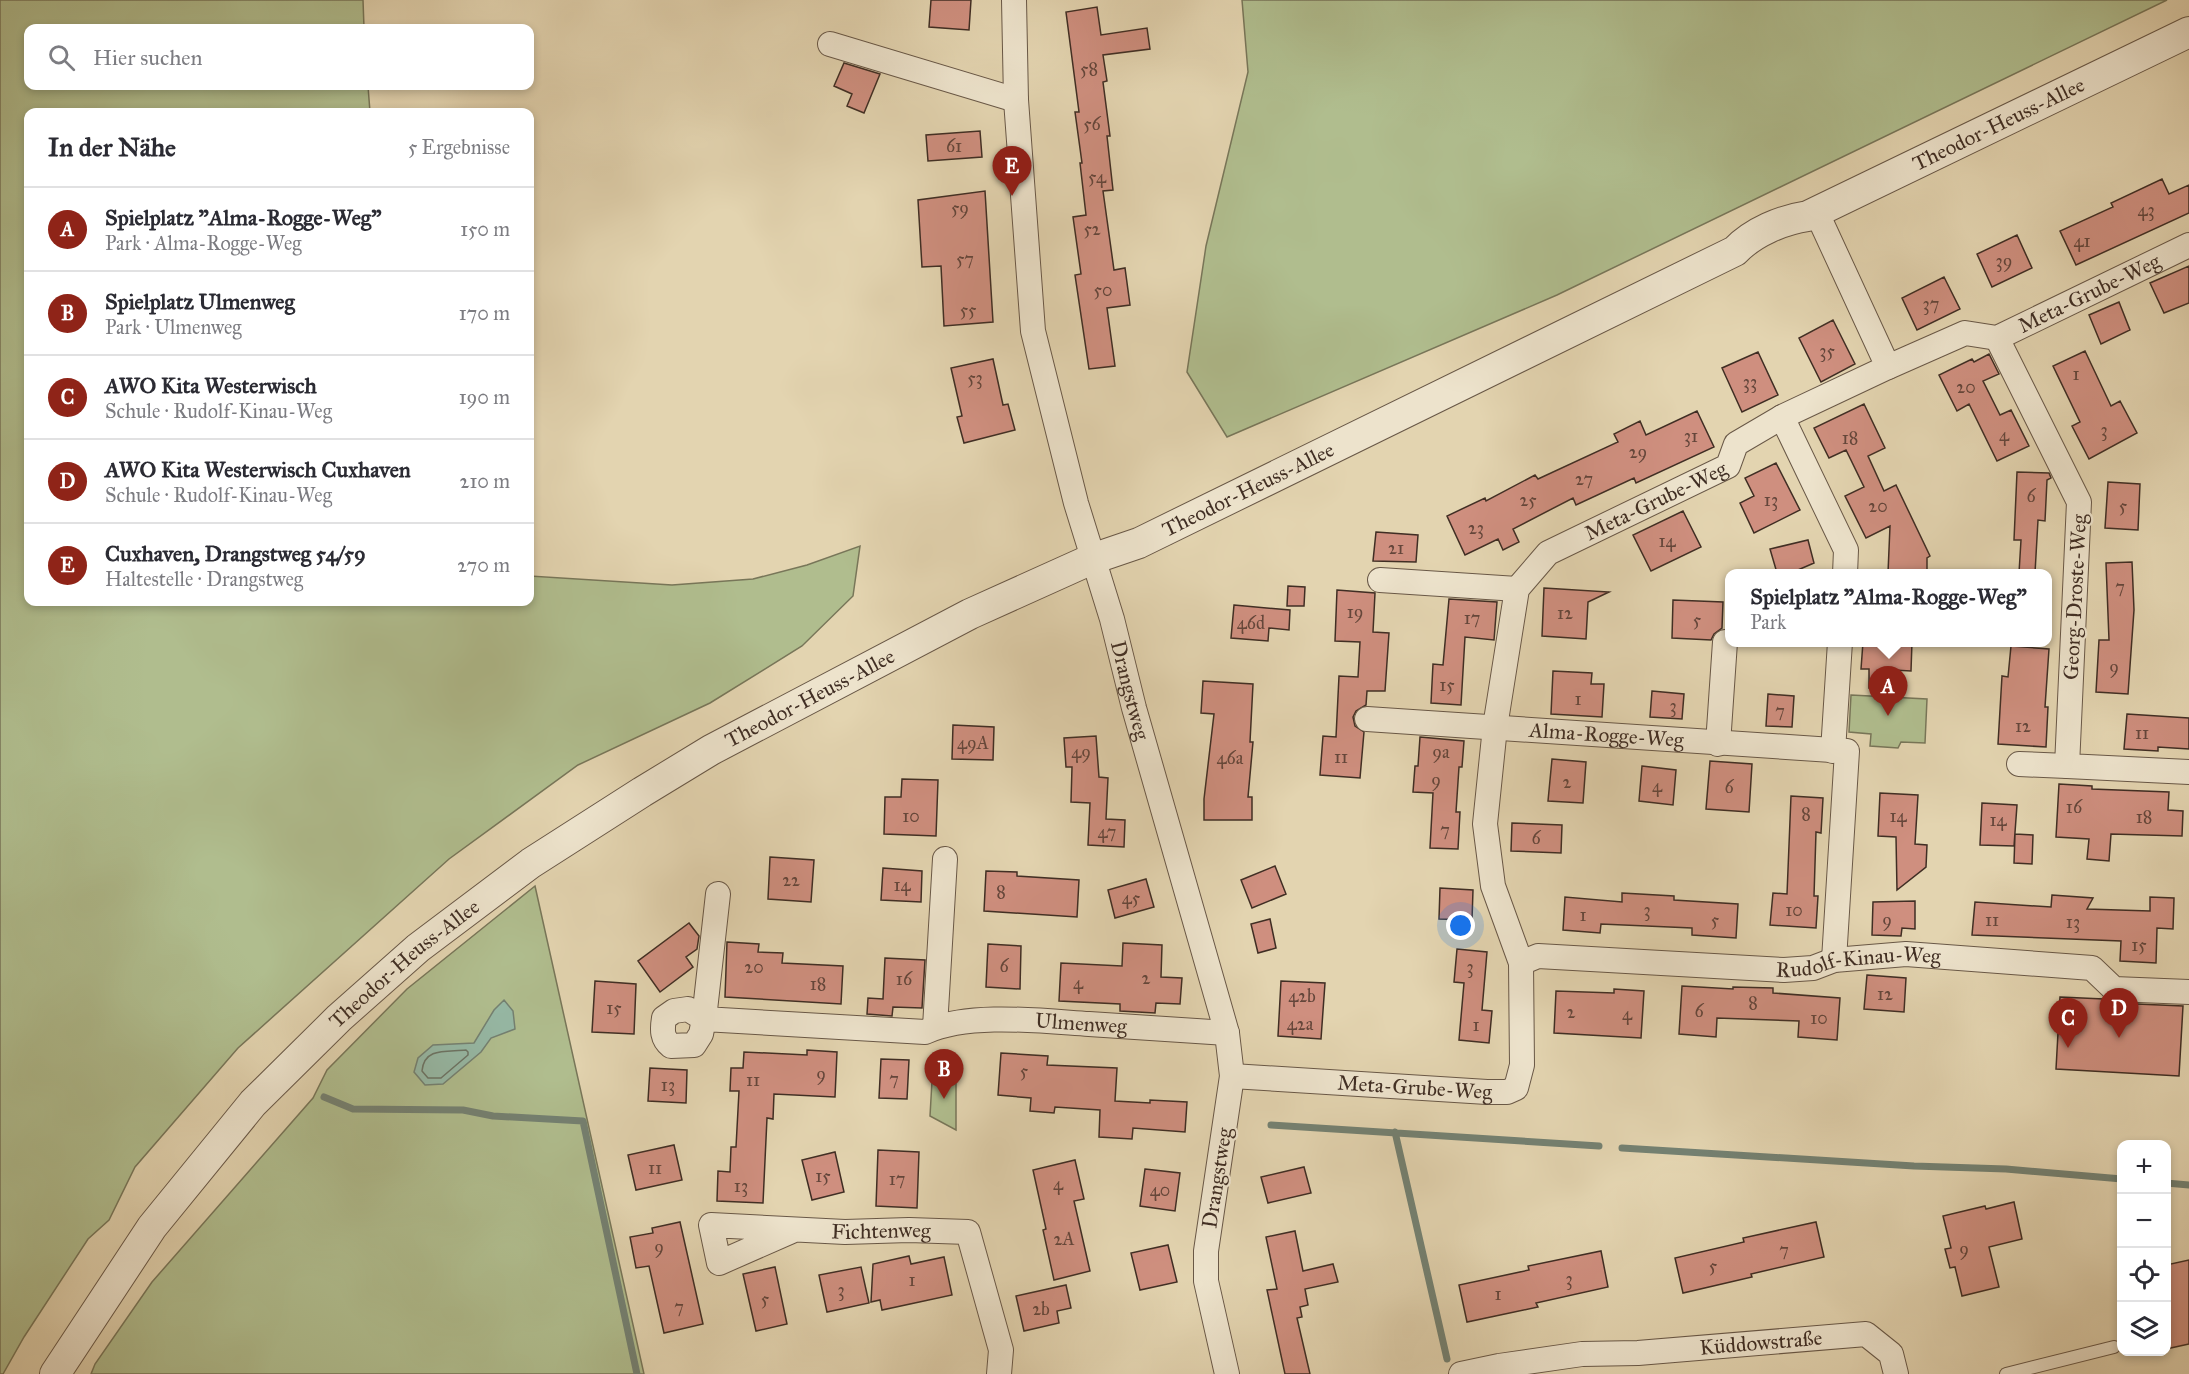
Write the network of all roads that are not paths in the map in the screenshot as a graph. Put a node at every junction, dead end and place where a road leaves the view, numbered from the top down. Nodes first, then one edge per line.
1 (1014, 0) edge
2 (2189, 32) edge
3 (830, 44) dead end
4 (1016, 100) junction
5 (1812, 214) junction
6 (2189, 244) edge
7 (1997, 338) junction
8 (1888, 367) junction
9 (1782, 417) junction
10 (1092, 559) junction
11 (1845, 569) edge
12 (1380, 580) dead end
13 (1517, 589) junction
14 (1725, 642) dead end
15 (1840, 647) edge
16 (1367, 719) dead end
17 (1495, 727) junction
18 (1718, 744) junction
19 (1833, 751) junction
20 (2019, 764) dead end
21 (2067, 766) junction
22 (2189, 772) edge
23 (945, 859) dead end
24 (718, 894) dead end
25 (1834, 960) junction
26 (1521, 963) junction
27 (2189, 992) edge
28 (935, 1027) junction
29 (1227, 1033) junction
30 (1232, 1076) junction
31 (794, 1230) dead end
32 (2114, 1347) dead end
33 (1620, 1364) edge
34 (56, 1374) edge
35 (999, 1374) edge
36 (1227, 1374) edge
37 (1461, 1374) edge
38 (1896, 1374) edge
39 (2006, 1374) edge

1 - 4 street, Drangstweg
2 - 5 street, Theodor-Heuss-Allee
3 - 4 street
4 - 10 street, Drangstweg
5 - 8 street
5 - 10 street, Theodor-Heuss-Allee
6 - 7 street, Meta-Grube-Weg
7 - 8 street, Meta-Grube-Weg
7 - 21 street, Georg-Droste-Weg
8 - 9 street, Meta-Grube-Weg
9 - 11 street
9 - 13 street, Meta-Grube-Weg
10 - 29 street, Drangstweg
10 - 34 street, Theodor-Heuss-Allee
12 - 13 street
13 - 17 street, Meta-Grube-Weg
14 - 18 street
15 - 19 street
16 - 17 street
17 - 18 street, Alma-Rogge-Weg
17 - 26 street, Meta-Grube-Weg
18 - 19 street, Alma-Rogge-Weg
19 - 25 street
20 - 21 street
21 - 22 street
23 - 28 street
24 - 28 street, Ulmenweg
25 - 26 street, Rudolf-Kinau-Weg
25 - 27 street, Rudolf-Kinau-Weg
26 - 30 street, Meta-Grube-Weg
28 - 29 street, Ulmenweg
29 - 30 street, Drangstweg
30 - 36 street, Drangstweg
31 - 35 street, Fichtenweg
32 - 39 lane
33 - 37 street, Küddowstraße
33 - 38 street, Küddowstraße

